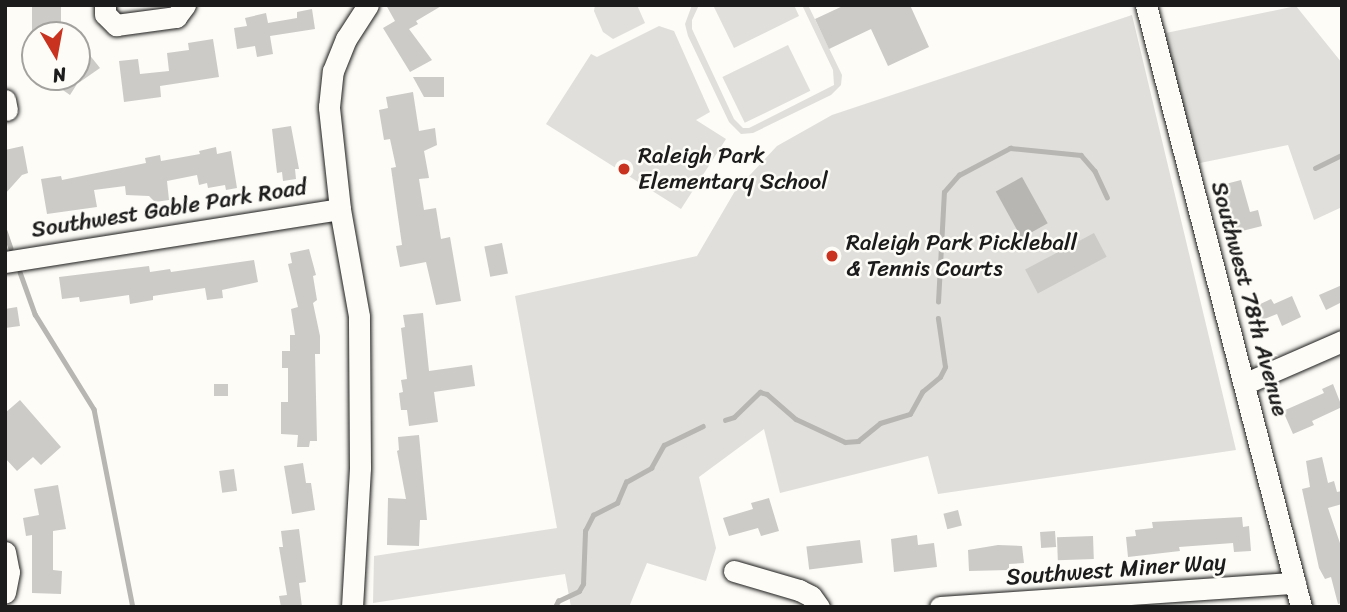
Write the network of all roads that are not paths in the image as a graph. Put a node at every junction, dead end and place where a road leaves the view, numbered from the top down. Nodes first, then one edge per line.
1 (105, 5) edge
2 (185, 5) edge
3 (368, 5) edge
4 (1146, 5) edge
5 (340, 209) junction
6 (5, 262) edge
7 (1342, 341) edge
8 (1244, 384) junction
9 (5, 552) edge
10 (734, 571) dead end
11 (1295, 583) junction
12 (5, 593) edge
13 (352, 607) edge
14 (819, 607) edge
15 (940, 607) edge
16 (1301, 607) edge

1 - 2 street
3 - 5 street
4 - 8 street, Southwest 78th Avenue
5 - 6 street, Southwest Gable Park Road
5 - 13 street
7 - 8 street
8 - 11 street, Southwest 78th Avenue
9 - 12 street
10 - 14 street
11 - 15 street, Southwest Miner Way
11 - 16 street, Southwest 78th Avenue

